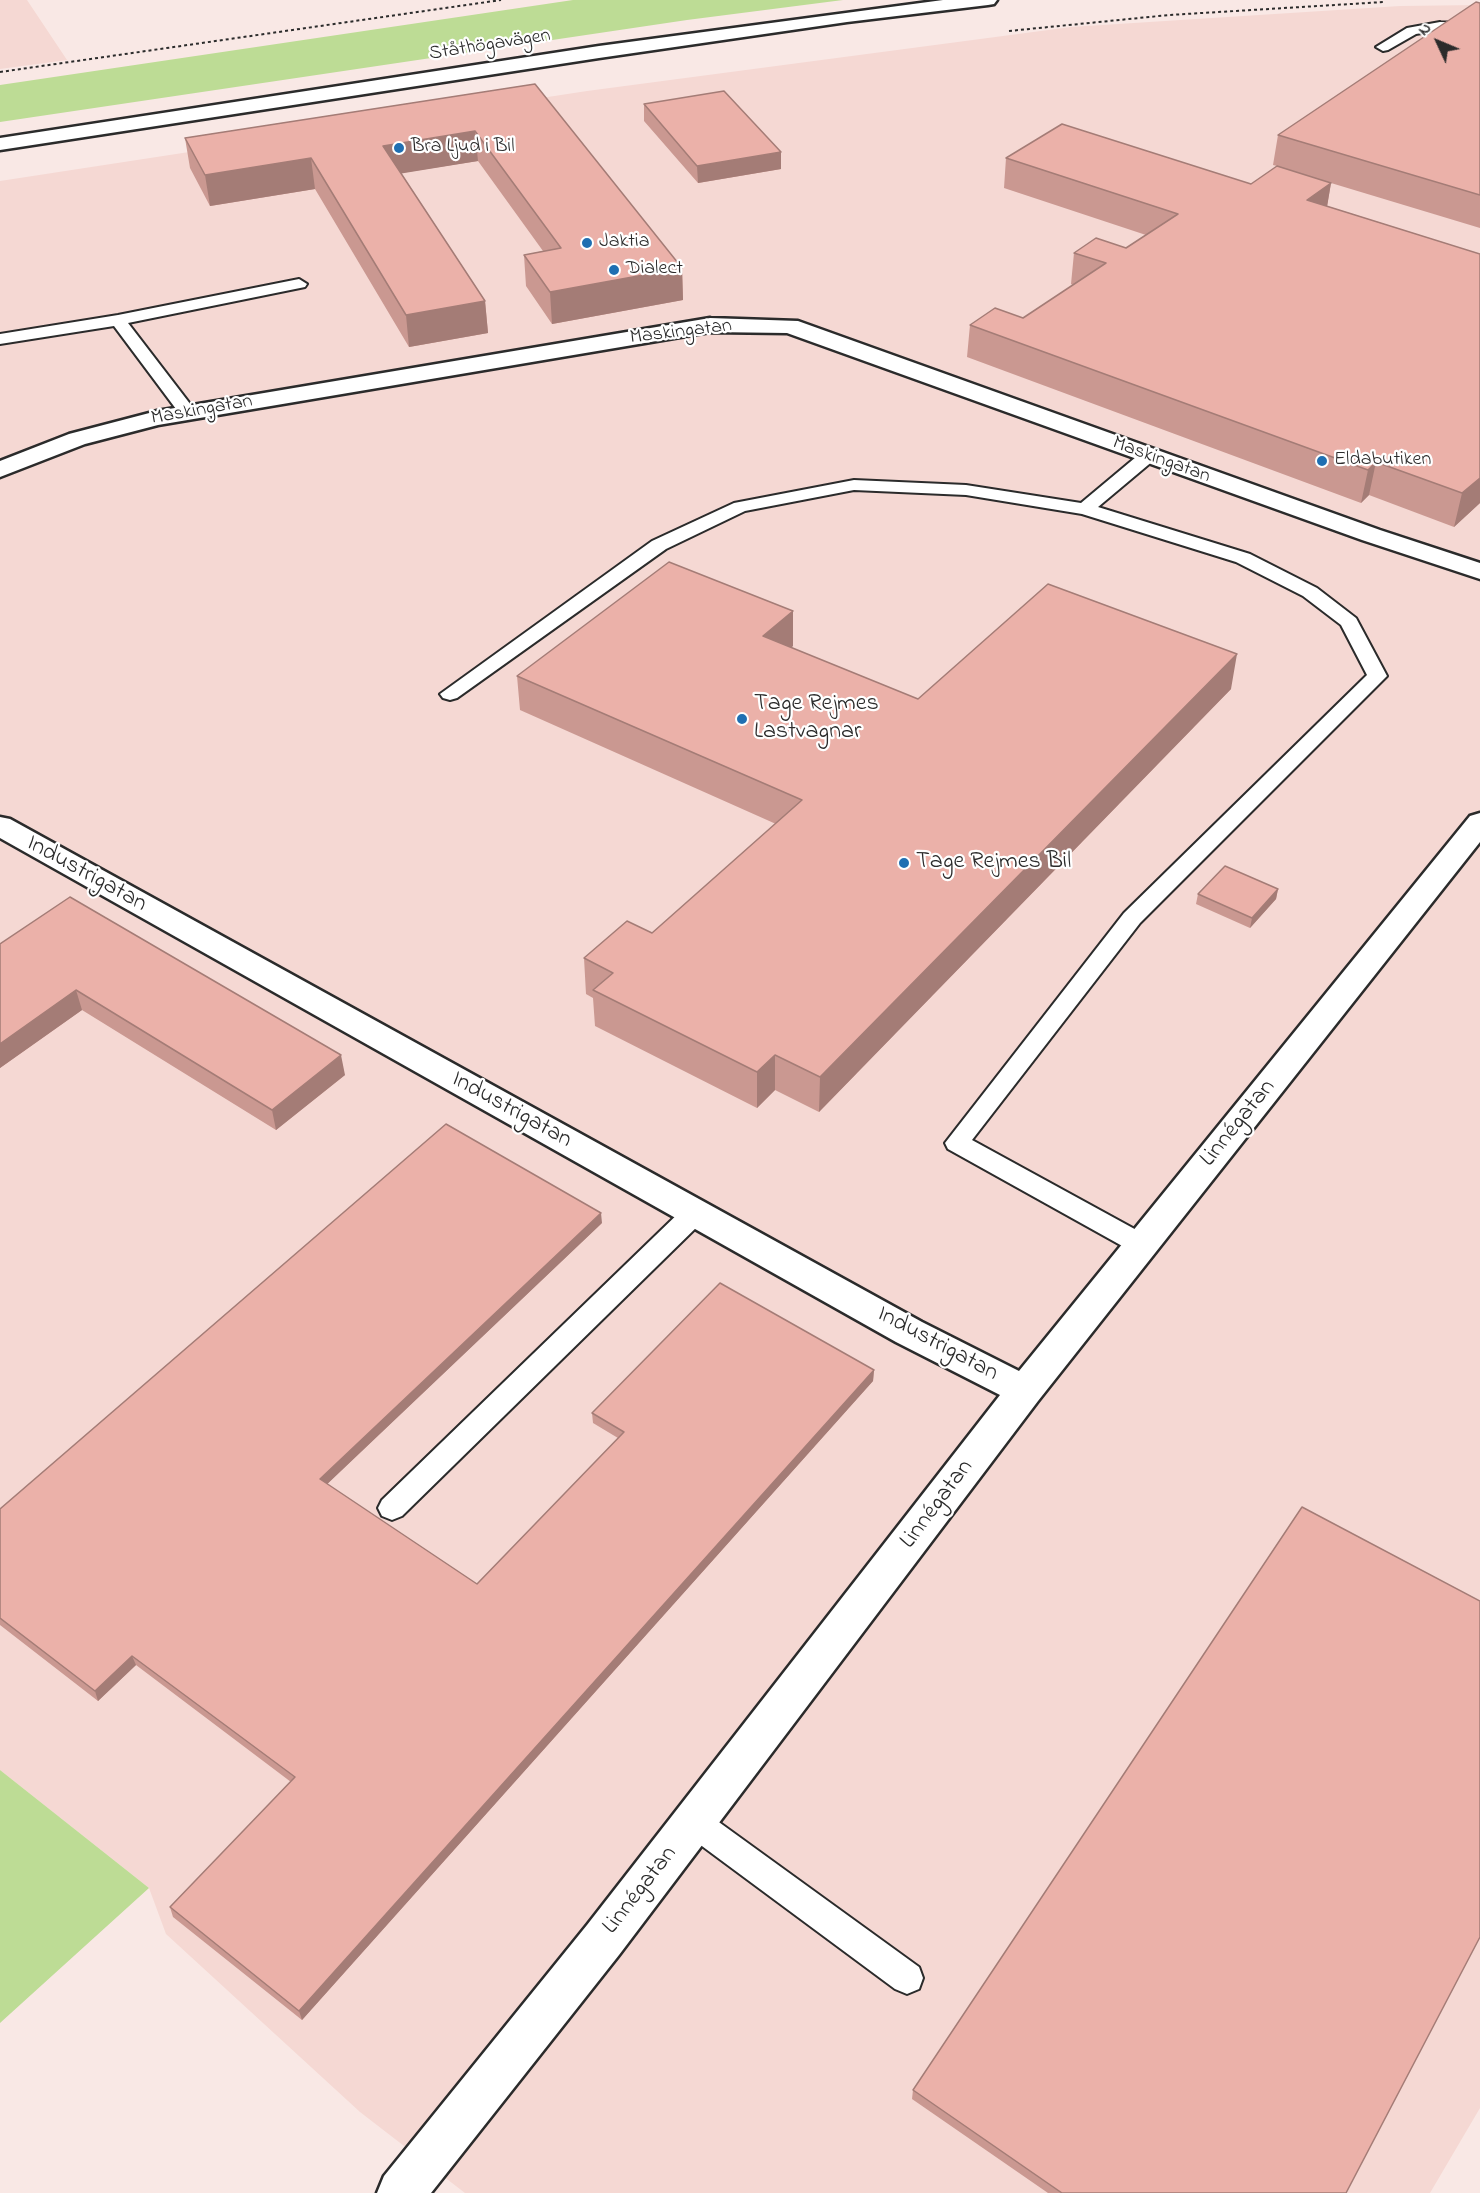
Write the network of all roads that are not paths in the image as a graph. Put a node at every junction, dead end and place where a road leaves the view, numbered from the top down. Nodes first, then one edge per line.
1 (988, 0) edge
2 (1480, 27) edge
3 (1383, 47) dead end
4 (0, 144) edge
5 (299, 284) dead end
6 (118, 320) junction
7 (0, 339) edge
8 (188, 413) junction
9 (1148, 456) junction
10 (0, 470) edge
11 (1085, 509) junction
12 (1480, 571) edge
13 (450, 694) dead end
14 (1480, 822) edge
15 (0, 826) edge
16 (695, 1213) junction
17 (1142, 1245) junction
18 (1025, 1391) junction
19 (392, 1508) dead end
20 (694, 1822) junction
21 (907, 1978) dead end
22 (401, 2193) edge

1 - 4 street, Ståthögavägen
2 - 3 lane
5 - 6 lane
6 - 7 lane
6 - 8 lane
8 - 9 street, Maskingatan
8 - 10 street, Maskingatan
9 - 11 lane
9 - 12 street, Maskingatan
11 - 13 lane
11 - 17 lane
14 - 17 street, Linnégatan
15 - 16 street, Industrigatan
16 - 18 street, Industrigatan
16 - 19 lane
17 - 18 street, Linnégatan
18 - 20 street, Linnégatan
20 - 21 lane
20 - 22 street, Linnégatan

